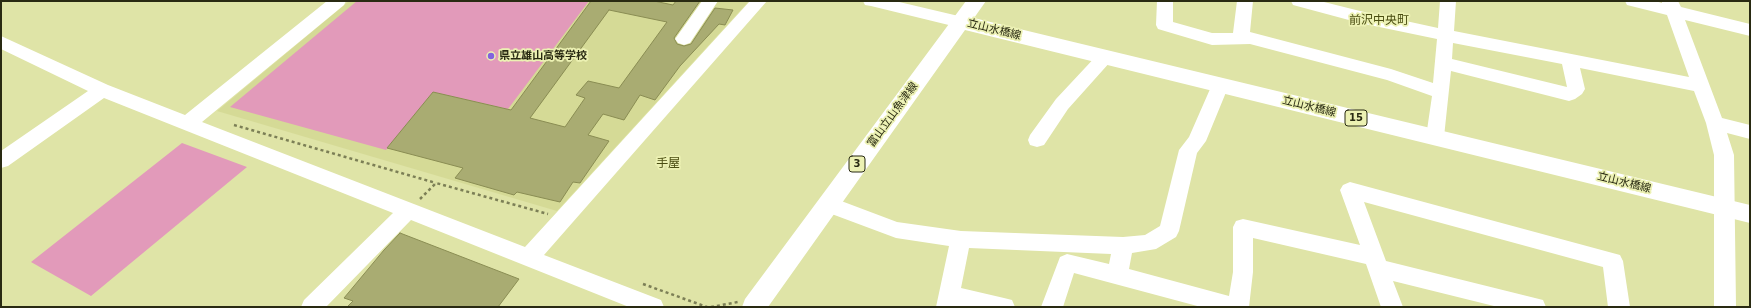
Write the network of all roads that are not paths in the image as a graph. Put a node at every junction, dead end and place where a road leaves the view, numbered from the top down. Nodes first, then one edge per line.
1 (338, 1) edge
2 (710, 1) edge
3 (760, 1) edge
4 (871, 1) edge
5 (976, 1) edge
6 (1164, 1) edge
7 (1245, 1) edge
8 (1299, 1) edge
9 (1448, 1) edge
10 (1633, 1) edge
11 (1672, 6) edge
12 (961, 22) junction
13 (1750, 30) edge
14 (1445, 35) junction
15 (1241, 38) junction
16 (684, 39) dead end
17 (1, 42) edge
18 (1105, 57) junction
19 (1570, 60) junction
20 (1443, 63) junction
21 (1220, 85) junction
22 (1702, 86) junction
23 (102, 90) junction
24 (1441, 92) junction
25 (188, 123) junction
26 (1715, 123) junction
27 (1750, 132) edge
28 (1435, 137) junction
29 (1037, 140) dead end
30 (1, 161) edge
31 (828, 204) junction
32 (414, 205) junction
33 (1725, 208) junction
34 (1750, 214) edge
35 (961, 239) junction
36 (1123, 246) junction
37 (528, 258) junction
38 (1376, 262) junction
39 (1118, 275) junction
40 (948, 301) edge
41 (312, 307) edge
42 (653, 307) edge
43 (754, 307) edge
44 (1004, 307) edge
45 (1052, 307) edge
46 (1234, 307) edge
47 (1238, 307) edge
48 (1392, 307) edge
49 (1535, 307) edge
50 (1619, 307) edge
51 (1725, 307) edge

1 - 25 street
2 - 16 street
3 - 37 street
4 - 12 street
5 - 12 main road, 富山立山魚津線 / 3
6 - 15 street
7 - 15 street
8 - 14 street
9 - 14 street
10 - 11 street
11 - 13 street
11 - 22 street
12 - 18 main road, 立山水橋線 / 15
12 - 31 main road, 富山立山魚津線 / 3
14 - 19 street
14 - 20 street
15 - 24 street
17 - 23 street
18 - 21 main road, 立山水橋線 / 15
18 - 29 street
19 - 20 street
19 - 22 street
20 - 24 street
21 - 28 main road, 立山水橋線 / 15
21 - 36 street
22 - 26 street
23 - 25 street
23 - 30 street
24 - 28 street
25 - 32 street
26 - 27 street
26 - 33 street
28 - 33 main road, 立山水橋線 / 15
31 - 35 street
31 - 43 main road, 富山立山魚津線 / 3
32 - 37 street
32 - 41 street
33 - 34 main road, 立山水橋線 / 15
33 - 51 street
35 - 36 street
35 - 40 street
36 - 39 street
37 - 42 street
38 - 47 street
38 - 48 street
38 - 49 street
38 - 50 street
39 - 45 street
39 - 46 street
40 - 44 street

